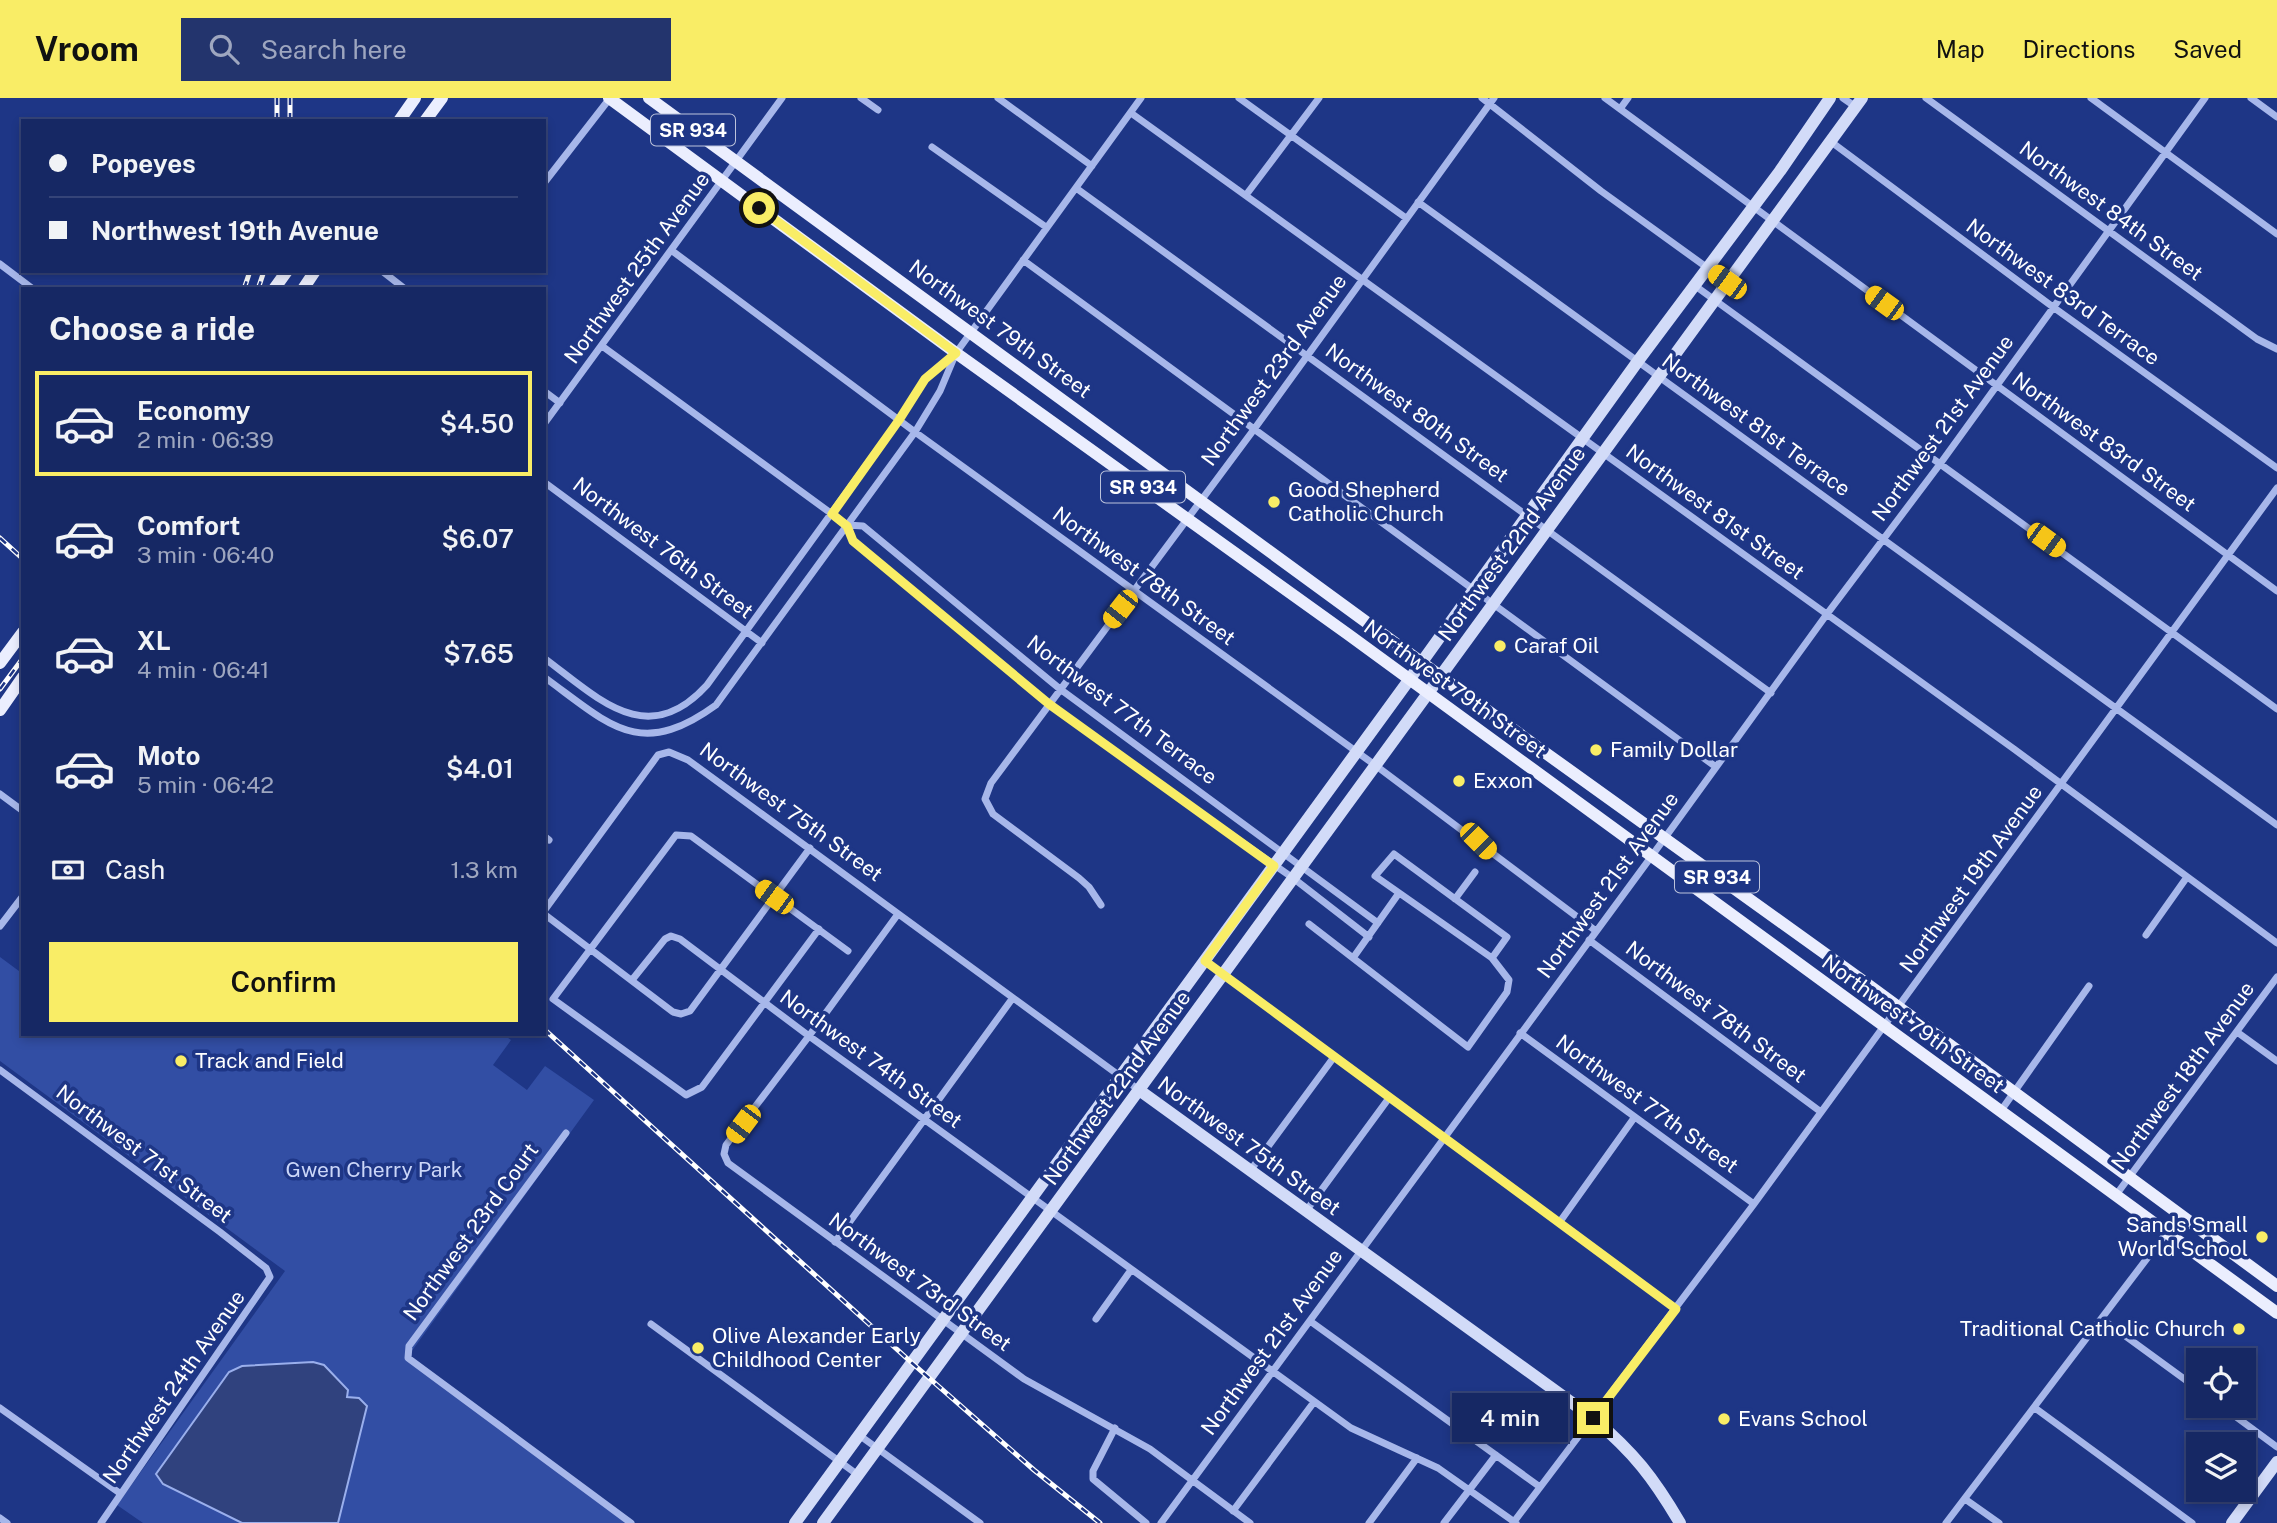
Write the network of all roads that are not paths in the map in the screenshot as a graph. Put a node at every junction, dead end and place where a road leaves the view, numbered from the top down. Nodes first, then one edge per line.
1 (442, 98) edge
2 (610, 98) edge
3 (649, 98) edge
4 (782, 98) edge
5 (861, 98) edge
6 (998, 98) edge
7 (1141, 98) edge
8 (1240, 98) edge
9 (1319, 98) edge
10 (1482, 98) edge
11 (1605, 98) edge
12 (1628, 98) edge
13 (1830, 98) edge
14 (1843, 98) edge
15 (1926, 98) edge
16 (2091, 98) edge
17 (2205, 98) edge
18 (2251, 98) edge
19 (1492, 101) edge
20 (1859, 102) edge
21 (411, 103) edge
22 (1620, 109) junction
23 (878, 110) dead end
24 (1130, 113) junction
25 (2277, 117) edge
26 (399, 119) edge
27 (423, 119) edge
28 (426, 119) edge
29 (1291, 136) junction
30 (1830, 141) junction
31 (932, 147) dead end
32 (2165, 152) junction
33 (737, 162) junction
34 (1092, 166) junction
35 (546, 180) edge
36 (723, 181) junction
37 (1076, 188) junction
38 (1246, 195) junction
39 (1418, 202) junction
40 (1752, 206) junction
41 (1406, 218) junction
42 (1772, 221) junction
43 (1046, 228) junction
44 (2108, 230) junction
45 (2277, 234) edge
46 (854, 247) junction
47 (671, 250) junction
48 (1023, 260) junction
49 (0, 264) edge
50 (839, 267) junction
51 (1707, 267) junction
52 (385, 273) edge
53 (1361, 279) junction
54 (1727, 282) junction
55 (1694, 285) junction
56 (30, 287) edge
57 (402, 287) edge
58 (1715, 299) junction
59 (2053, 307) junction
60 (971, 332) junction
61 (602, 346) junction
62 (2277, 349) edge
63 (956, 353) junction
64 (1307, 354) junction
65 (1638, 362) junction
66 (1658, 376) junction
67 (1997, 385) junction
68 (546, 392) edge
69 (560, 403) junction
70 (1087, 417) junction
71 (899, 420) junction
72 (546, 421) edge
73 (1255, 428) junction
74 (915, 432) junction
75 (1073, 437) junction
76 (1582, 439) junction
77 (1602, 453) junction
78 (1940, 464) junction
79 (2277, 468) edge
80 (546, 483) edge
81 (2277, 488) edge
82 (1201, 500) junction
83 (832, 514) junction
84 (1527, 516) junction
85 (1187, 519) junction
86 (847, 526) junction
87 (1546, 529) junction
88 (1884, 540) junction
89 (2228, 556) junction
90 (1257, 569) junction
91 (1321, 588) junction
92 (1135, 590) junction
93 (1473, 590) junction
94 (2277, 591) edge
95 (954, 601) junction
96 (1492, 603) junction
97 (1827, 614) junction
98 (942, 615) junction
99 (746, 632) junction
100 (2172, 632) junction
101 (21, 635) edge
102 (762, 643) junction
103 (1022, 657) junction
104 (546, 659) edge
105 (1422, 662) junction
106 (0, 663) edge
107 (559, 669) junction
108 (1010, 671) junction
109 (1441, 675) junction
110 (547, 679) edge
111 (21, 680) edge
112 (1409, 680) junction
113 (1060, 689) junction
114 (1771, 693) junction
115 (1428, 694) junction
116 (1049, 704) junction
117 (2118, 708) junction
118 (2277, 709) edge
119 (0, 710) edge
120 (1539, 749) junction
121 (1357, 752) junction
122 (1376, 765) junction
123 (1529, 766) junction
124 (1716, 767) junction
125 (2062, 785) junction
126 (0, 794) edge
127 (21, 810) edge
128 (2277, 825) edge
129 (1664, 839) junction
130 (810, 848) junction
131 (1283, 853) junction
132 (1651, 857) junction
133 (1302, 865) junction
134 (1274, 866) junction
135 (1475, 872) dead end
136 (2187, 877) junction
137 (1293, 878) junction
138 (1399, 893) junction
139 (774, 897) junction
140 (21, 898) edge
141 (1455, 899) junction
142 (1101, 905) dead end
143 (546, 909) edge
144 (546, 914) edge
145 (898, 914) junction
146 (1378, 923) junction
147 (1309, 924) dead end
148 (0, 926) edge
149 (819, 929) junction
150 (1596, 931) junction
151 (1794, 932) junction
152 (2146, 935) dead end
153 (1369, 937) junction
154 (1590, 940) junction
155 (2277, 943) edge
156 (591, 949) junction
157 (1780, 950) junction
158 (848, 951) dead end
159 (1353, 958) junction
160 (1492, 958) junction
161 (1205, 961) junction
162 (721, 969) junction
163 (1224, 973) junction
164 (2277, 977) edge
165 (632, 980) junction
166 (2089, 986) dead end
167 (1012, 999) junction
168 (765, 1002) junction
169 (1898, 1008) junction
170 (1884, 1027) junction
171 (2237, 1032) junction
172 (1520, 1033) junction
173 (809, 1036) junction
174 (1334, 1057) junction
175 (2277, 1061) edge
176 (0, 1070) edge
177 (1121, 1077) junction
178 (1139, 1090) junction
179 (2013, 1093) junction
180 (1390, 1098) junction
181 (1821, 1112) junction
182 (2000, 1112) junction
183 (1634, 1118) junction
184 (924, 1120) junction
185 (566, 1133) dead end
186 (1443, 1138) junction
187 (1250, 1171) junction
188 (2130, 1178) junction
189 (2116, 1195) junction
190 (1032, 1198) junction
191 (1754, 1204) junction
192 (1050, 1211) junction
193 (1306, 1212) junction
194 (2180, 1215) junction
195 (1559, 1223) junction
196 (2167, 1233) junction
197 (835, 1242) junction
198 (1360, 1252) junction
199 (266, 1268) joint
200 (1131, 1270) junction
201 (2277, 1286) edge
202 (1676, 1309) junction
203 (2277, 1313) edge
204 (1096, 1319) dead end
205 (2102, 1319) junction
206 (943, 1320) junction
207 (1310, 1321) junction
208 (651, 1324) dead end
209 (961, 1334) junction
210 (1273, 1373) junction
211 (2186, 1380) edge
212 (1314, 1402) junction
213 (0, 1408) edge
214 (2035, 1408) junction
215 (1593, 1418) junction
216 (2238, 1418) edge
217 (1115, 1428) junction
218 (859, 1435) junction
219 (2277, 1447) edge
220 (878, 1448) junction
221 (1496, 1455) junction
222 (1417, 1458) junction
223 (839, 1462) junction
224 (2277, 1462) edge
225 (858, 1475) junction
226 (1193, 1481) junction
227 (1540, 1487) junction
228 (1470, 1490) junction
229 (121, 1494) junction
230 (1965, 1499) junction
231 (1233, 1511) junction
232 (0, 1518) edge
233 (1515, 1522) edge
234 (7, 1523) edge
235 (101, 1523) edge
236 (631, 1523) edge
237 (795, 1523) edge
238 (823, 1523) edge
239 (980, 1523) edge
240 (1146, 1523) edge
241 (1161, 1523) edge
242 (1250, 1523) edge
243 (1369, 1523) edge
244 (1444, 1523) edge
245 (1679, 1523) edge
246 (1946, 1523) edge
247 (1998, 1523) edge
248 (2192, 1523) edge
249 (2232, 1523) edge

1 - 28 main road
2 - 35 street
2 - 36 main road, Northwest 79th Street / SR 934
3 - 33 main road, Northwest 79th Street / SR 934
4 - 33 street, Northwest 25th Avenue
5 - 23 street
6 - 34 street
7 - 24 street
8 - 29 street
9 - 29 street
10 - 19 street
11 - 22 street, Northwest 83rd Street
12 - 22 street
13 - 40 main road, Northwest 22nd Avenue
14 - 20 street
15 - 44 street, Northwest 84th Street
16 - 32 street
17 - 32 street, Northwest 21st Avenue
18 - 25 street
19 - 39 street, Northwest 23rd Avenue
19 - 51 street
20 - 30 main road, Northwest 22nd Avenue
21 - 26 main road
21 - 27 main road
22 - 40 street, Northwest 83rd Street
24 - 34 street
24 - 38 street, Northwest 81st Street
29 - 38 street
29 - 41 street
30 - 42 main road, Northwest 22nd Avenue
30 - 59 street, Northwest 83rd Terrace
31 - 43 street
32 - 44 street, Northwest 21st Avenue
32 - 45 street
33 - 36 street, Northwest 25th Avenue
33 - 46 main road, Northwest 79th Street / SR 934
34 - 37 street
36 - 47 street, Northwest 25th Avenue
36 - 50 main road, Northwest 79th Street / SR 934
37 - 43 street
37 - 64 street, Northwest 80th Street
38 - 53 street, Northwest 81st Street
39 - 41 street, Northwest 23rd Avenue
39 - 65 street, Northwest 81st Terrace
40 - 42 street, Northwest 83rd Street
40 - 51 main road, Northwest 22nd Avenue
41 - 53 street, Northwest 23rd Avenue
42 - 54 main road, Northwest 22nd Avenue
42 - 67 street, Northwest 83rd Street
43 - 48 street
44 - 59 street, Northwest 21st Avenue
44 - 62 street, Northwest 84th Street
46 - 50 main road
46 - 60 main road, Northwest 79th Street / SR 934
47 - 61 street, Northwest 25th Avenue
47 - 71 street, Northwest 78th Street
48 - 60 street
48 - 73 street
49 - 56 street
50 - 63 main road, Northwest 79th Street / SR 934
51 - 54 street
51 - 55 main road, Northwest 22nd Avenue
52 - 57 street
53 - 64 street, Northwest 23rd Avenue
53 - 76 street, Northwest 81st Street
54 - 58 main road, Northwest 22nd Avenue
55 - 58 street
55 - 65 main road, Northwest 22nd Avenue
58 - 66 main road, Northwest 22nd Avenue
58 - 78 street
59 - 67 street, Northwest 21st Avenue
59 - 79 street, Northwest 83rd Terrace
60 - 63 street
60 - 70 main road, Northwest 79th Street / SR 934
61 - 69 street, Northwest 25th Avenue
61 - 83 street, Northwest 77th Terrace
63 - 71 street
63 - 74 street
63 - 75 main road, Northwest 79th Street / SR 934
64 - 73 street, Northwest 23rd Avenue
64 - 84 street, Northwest 80th Street
65 - 66 street, Northwest 81st Terrace
65 - 76 main road, Northwest 22nd Avenue
66 - 77 main road, Northwest 22nd Avenue
66 - 88 street, Northwest 81st Terrace
67 - 78 street, Northwest 21st Avenue
67 - 89 street, Northwest 83rd Street
68 - 69 street
69 - 72 street, Northwest 25th Avenue
70 - 75 main road
70 - 82 main road, Northwest 79th Street / SR 934
71 - 74 street, Northwest 78th Street
71 - 83 street
73 - 82 street, Northwest 23rd Avenue
73 - 93 street
74 - 86 street
74 - 92 street, Northwest 78th Street
75 - 85 main road, Northwest 79th Street / SR 934
76 - 77 street, Northwest 81st Street
76 - 84 main road, Northwest 22nd Avenue
77 - 87 main road, Northwest 22nd Avenue
77 - 97 street, Northwest 81st Street
78 - 88 street, Northwest 21st Avenue
78 - 100 street
80 - 99 street, Northwest 76th Street
81 - 89 street, Northwest 19th Avenue
82 - 85 street, Northwest 23rd Avenue
82 - 91 main road, Northwest 79th Street / SR 934
83 - 86 street, Northwest 77th Terrace
83 - 99 street
84 - 87 street, Northwest 80th Street
84 - 93 main road, Northwest 22nd Avenue
85 - 90 main road, Northwest 79th Street / SR 934
85 - 92 street, Northwest 23rd Avenue
86 - 95 street, Northwest 77th Terrace
86 - 98 street, Northwest 77th Terrace
86 - 102 street
87 - 96 main road, Northwest 22nd Avenue
87 - 114 street, Northwest 80th Street
88 - 97 street, Northwest 21st Avenue
88 - 117 street, Northwest 81st Terrace
89 - 94 street, Northwest 83rd Street
89 - 100 street, Northwest 19th Avenue
90 - 91 main road
90 - 112 main road, Northwest 79th Street / SR 934
91 - 105 main road, Northwest 79th Street / SR 934
92 - 113 street, Northwest 23rd Avenue
92 - 121 street, Northwest 78th Street
93 - 96 street
93 - 105 main road, Northwest 22nd Avenue
95 - 98 street
95 - 103 street, Northwest 77th Terrace
96 - 109 main road, Northwest 22nd Avenue
96 - 124 street
97 - 114 street, Northwest 21st Avenue
97 - 125 street, Northwest 81st Street
98 - 108 street, Northwest 77th Terrace
99 - 102 street, Northwest 76th Street
99 - 107 street
100 - 117 street, Northwest 19th Avenue
100 - 118 street
101 - 106 main road
102 - 110 street
103 - 108 street
103 - 113 street, Northwest 77th Terrace
104 - 107 street
105 - 109 main road, Northwest 79th Street / SR 934
105 - 112 main road, Northwest 22nd Avenue
107 - 110 street
108 - 116 street, Northwest 77th Terrace
109 - 115 main road, Northwest 22nd Avenue
109 - 120 main road, Northwest 79th Street / SR 934
111 - 119 main road
112 - 115 main road, Northwest 79th Street / SR 934
112 - 121 main road, Northwest 22nd Avenue
113 - 116 street, Northwest 23rd Avenue
113 - 131 street, Northwest 77th Terrace
114 - 124 street, Northwest 21st Avenue
115 - 122 main road, Northwest 22nd Avenue
115 - 123 main road, Northwest 79th Street / SR 934
116 - 134 street, Northwest 77th Terrace
116 - 142 street, Northwest 23rd Avenue
117 - 125 street, Northwest 19th Avenue
117 - 128 street, Northwest 81st Terrace
120 - 123 main road
120 - 129 main road, Northwest 79th Street / SR 934
121 - 122 street, Northwest 78th Street
121 - 131 main road, Northwest 22nd Avenue
122 - 133 main road, Northwest 22nd Avenue
122 - 150 street, Northwest 78th Street
123 - 132 main road, Northwest 79th Street / SR 934
124 - 129 street, Northwest 21st Avenue
125 - 136 street, Northwest 81st Street
125 - 169 street, Northwest 19th Avenue
126 - 127 street
129 - 132 street, Northwest 21st Avenue
129 - 151 main road, Northwest 79th Street / SR 934
130 - 139 street
130 - 143 street, Northwest 75th Street
130 - 145 street, Northwest 75th Street
131 - 133 street, Northwest 77th Terrace
131 - 134 main road, Northwest 22nd Avenue
132 - 150 street, Northwest 21st Avenue
132 - 157 main road, Northwest 79th Street / SR 934
133 - 137 main road, Northwest 22nd Avenue
133 - 146 street, Northwest 77th Terrace
134 - 137 street, Northwest 77th Terrace
134 - 161 main road, Northwest 22nd Avenue
135 - 141 street
136 - 152 street
136 - 155 street, Northwest 81st Street
137 - 153 street, Northwest 77th Terrace
137 - 163 main road, Northwest 22nd Avenue
138 - 141 street
138 - 146 street
138 - 160 street
139 - 149 street
139 - 156 street
139 - 162 street
140 - 148 street
141 - 160 street
144 - 156 street
145 - 167 street, Northwest 75th Street
145 - 173 street
146 - 153 street
147 - 159 street
149 - 158 street
149 - 168 street
150 - 154 street, Northwest 21st Avenue
151 - 157 main road
151 - 169 main road, Northwest 79th Street / SR 934
153 - 159 street
154 - 172 street, Northwest 21st Avenue
154 - 181 street, Northwest 78th Street
156 - 165 street
156 - 168 street
157 - 170 main road, Northwest 79th Street / SR 934
159 - 160 street
161 - 163 street
161 - 177 main road, Northwest 22nd Avenue
162 - 165 street, Northwest 74th Street
162 - 165 street
162 - 168 street, Northwest 74th Street
163 - 174 street
163 - 178 main road, Northwest 22nd Avenue
164 - 171 street, Northwest 18th Avenue
166 - 179 street
167 - 177 street, Northwest 75th Street
167 - 184 street
168 - 173 street, Northwest 74th Street
169 - 170 street, Northwest 19th Avenue
169 - 179 main road, Northwest 79th Street / SR 934
170 - 181 street, Northwest 19th Avenue
170 - 182 main road, Northwest 79th Street / SR 934
171 - 175 street
171 - 188 street, Northwest 18th Avenue
172 - 183 street, Northwest 77th Street
172 - 186 street, Northwest 21st Avenue
173 - 184 street, Northwest 74th Street
173 - 197 street, Northwest 73rd Street
174 - 180 street
174 - 187 street
176 - 199 street, Northwest 71st Street
177 - 178 street, Northwest 75th Street
177 - 190 main road, Northwest 22nd Avenue
178 - 187 main road, Northwest 75th Street
178 - 192 main road, Northwest 22nd Avenue
179 - 182 street
179 - 188 main road, Northwest 79th Street / SR 934
180 - 186 street
180 - 193 street
181 - 191 street, Northwest 19th Avenue
182 - 189 main road, Northwest 79th Street / SR 934
183 - 191 street, Northwest 77th Street
183 - 195 street
184 - 190 street, Northwest 74th Street
184 - 197 street
185 - 236 street, Northwest 23rd Court
186 - 195 street
186 - 198 street, Northwest 21st Avenue
187 - 193 main road, Northwest 75th Street
188 - 189 street, Northwest 18th Avenue
188 - 194 main road, Northwest 79th Street / SR 934
189 - 196 main road, Northwest 79th Street / SR 934
190 - 192 street, Northwest 74th Street
190 - 206 main road, Northwest 22nd Avenue
191 - 202 street, Northwest 19th Avenue
192 - 200 street, Northwest 74th Street
192 - 209 main road, Northwest 22nd Avenue
193 - 198 main road, Northwest 75th Street
194 - 196 street
194 - 201 main road, Northwest 79th Street / SR 934
195 - 202 street
196 - 203 main road, Northwest 79th Street / SR 934
196 - 205 street
197 - 206 street, Northwest 73rd Street
198 - 207 street, Northwest 21st Avenue
198 - 215 main road, Northwest 75th Street
199 - 229 street, Northwest 24th Avenue
200 - 204 street
200 - 210 street, Northwest 74th Street
202 - 215 street, Northwest 19th Avenue
205 - 211 street
205 - 214 street
206 - 209 street, Northwest 73rd Street
206 - 218 main road, Northwest 22nd Avenue
207 - 210 street, Northwest 21st Avenue
207 - 221 street
208 - 223 street
209 - 217 street, Northwest 73rd Street
209 - 220 main road, Northwest 22nd Avenue
210 - 212 street, Northwest 74th Street
210 - 226 street, Northwest 21st Avenue
212 - 222 street, Northwest 74th Street
212 - 231 street
213 - 229 street
214 - 230 street
214 - 248 street
215 - 227 street, Northwest 19th Avenue
215 - 245 main road, Northwest 75th Street
216 - 219 street
217 - 226 street, Northwest 73rd Street
217 - 240 street
218 - 220 street
218 - 223 main road, Northwest 22nd Avenue
220 - 225 main road, Northwest 22nd Avenue
220 - 239 street
221 - 227 street
221 - 228 street
222 - 228 street, Northwest 74th Street
222 - 243 street
223 - 225 street
223 - 237 main road, Northwest 22nd Avenue
224 - 249 main road
225 - 238 main road, Northwest 22nd Avenue
226 - 231 street, Northwest 73rd Street
226 - 241 street, Northwest 21st Avenue
227 - 233 street, Northwest 19th Avenue
228 - 233 street, Northwest 74th Street
228 - 244 street
229 - 235 street, Northwest 24th Avenue
230 - 246 street
230 - 247 street
231 - 242 street, Northwest 73rd Street
232 - 234 street

